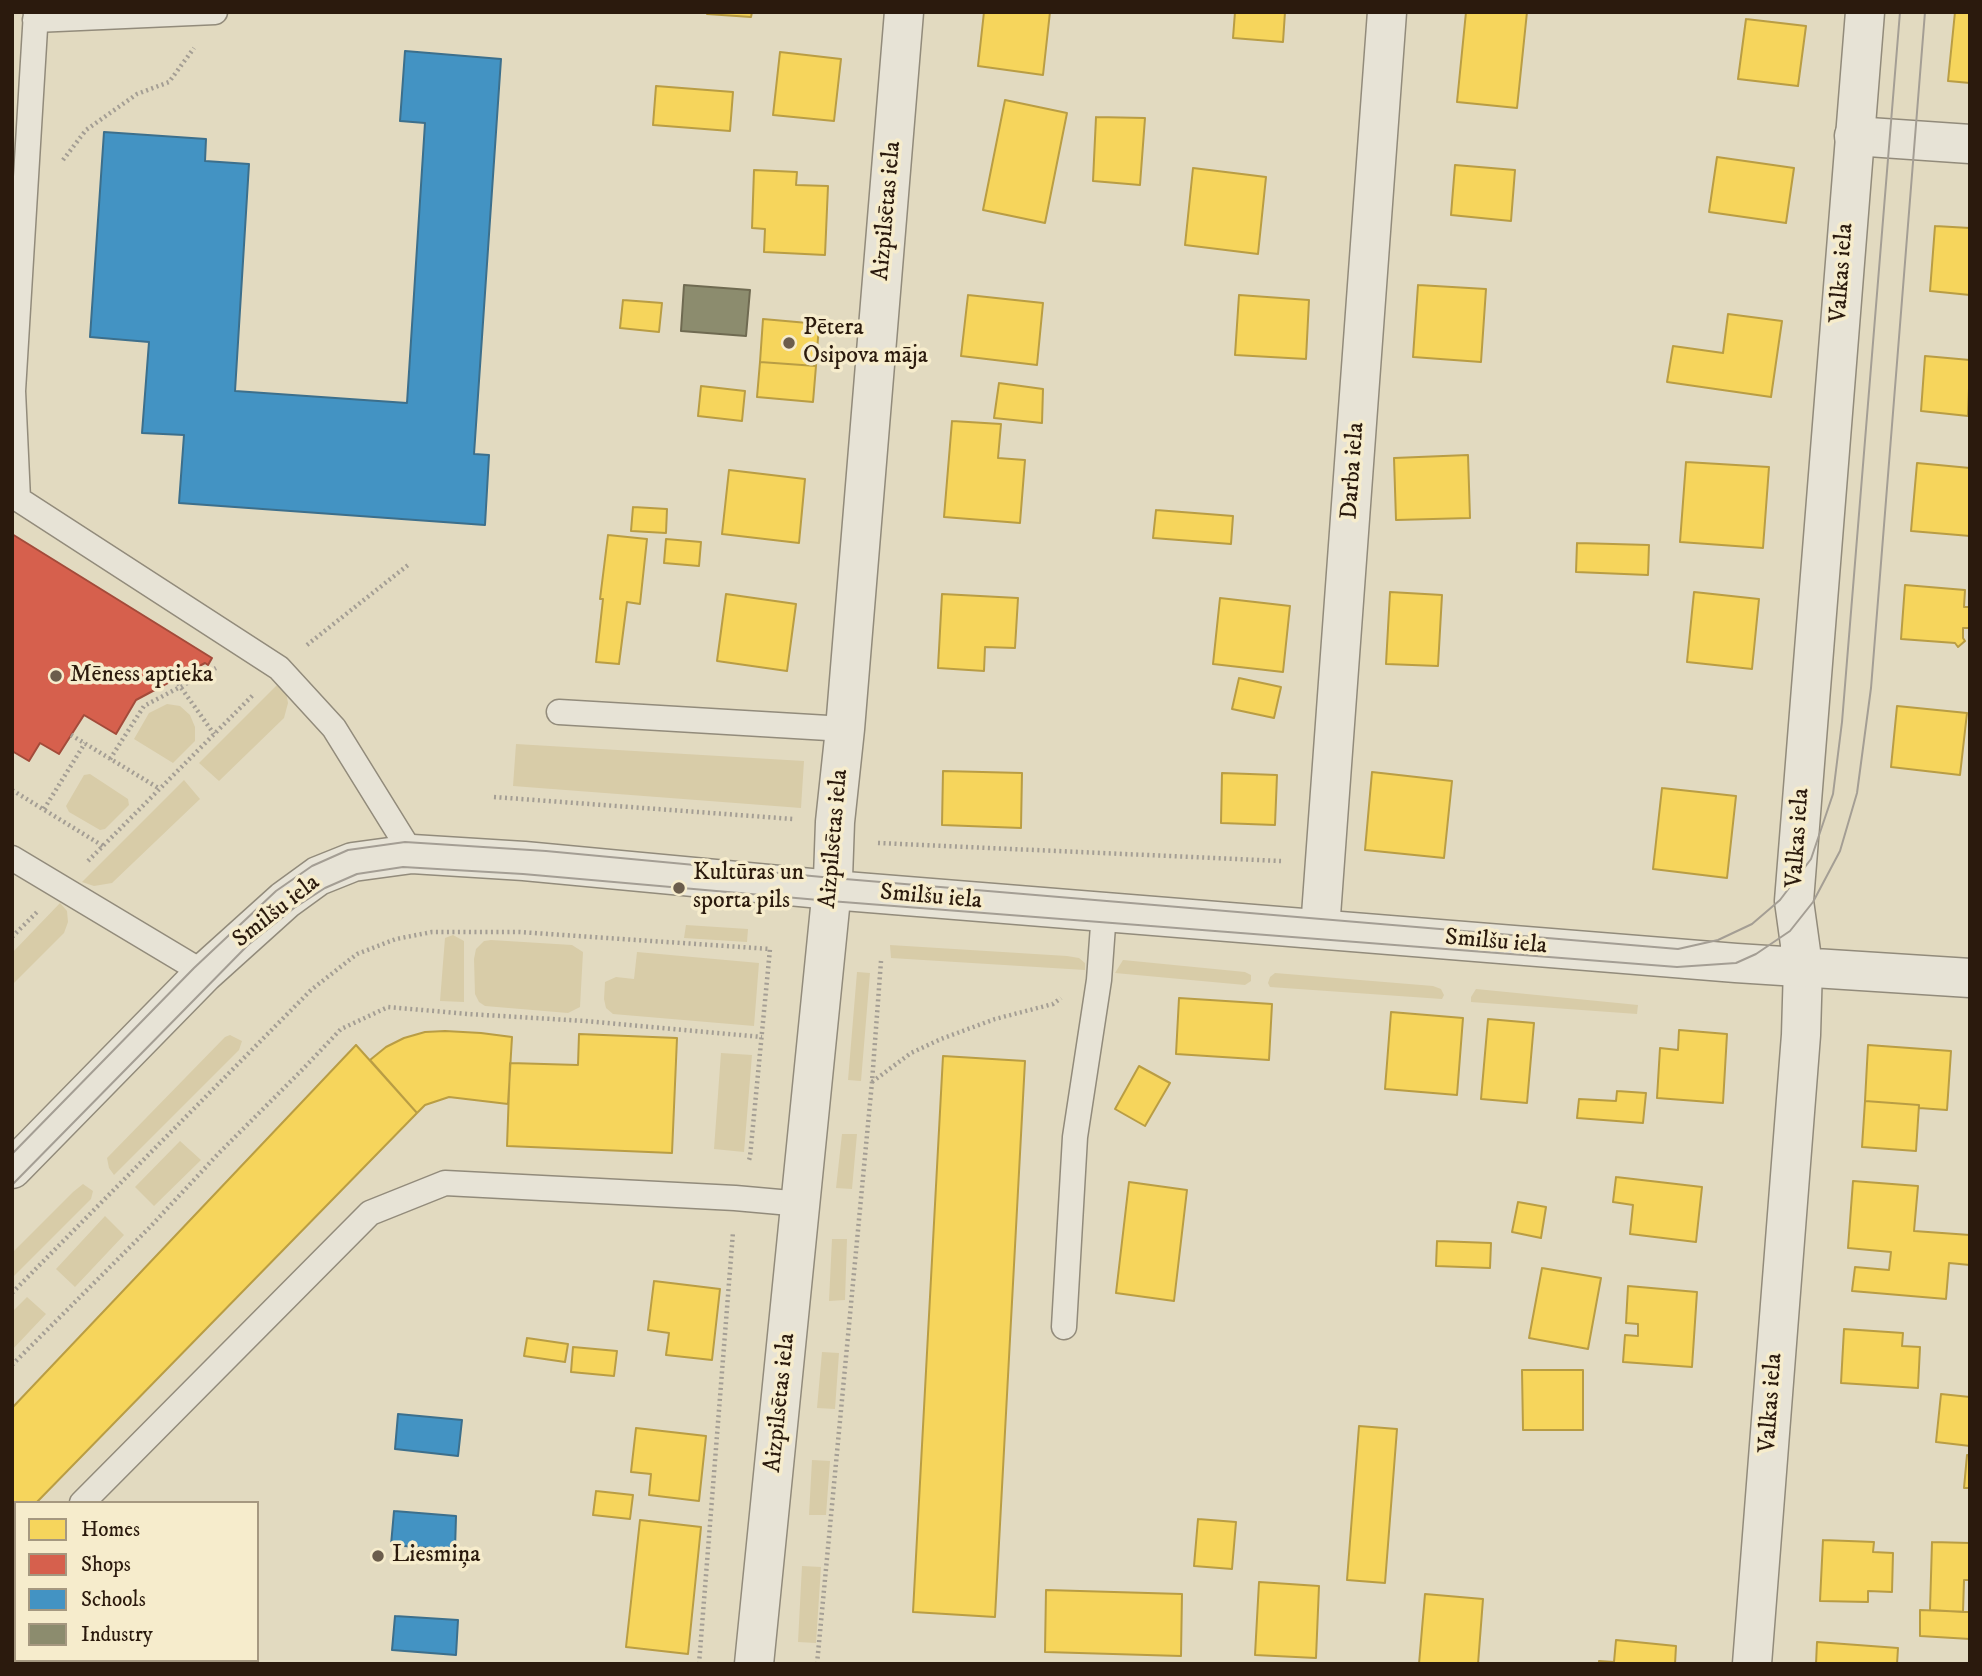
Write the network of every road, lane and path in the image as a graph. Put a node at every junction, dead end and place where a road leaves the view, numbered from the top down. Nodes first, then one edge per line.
1 (215, 12) edge
2 (904, 12) edge
3 (1388, 12) edge
4 (1865, 12) edge
5 (188, 13) edge
6 (36, 16) edge
7 (198, 42) dead end
8 (1854, 135) junction
9 (1970, 144) edge
10 (28, 157) junction
11 (13, 391) edge
12 (408, 565) dead end
13 (279, 668) junction
14 (198, 678) dead end
15 (175, 679) dead end
16 (180, 687) junction
17 (559, 712) dead end
18 (845, 729) junction
19 (214, 734) junction
20 (71, 735) dead end
21 (85, 743) junction
22 (110, 759) junction
23 (160, 789) junction
24 (12, 790) edge
25 (494, 797) dead end
26 (44, 809) junction
27 (835, 822) junction
28 (103, 846) junction
29 (412, 854) junction
30 (12, 858) edge
31 (1325, 863) junction
32 (61, 886) junction
33 (831, 890) junction
34 (1104, 912) junction
35 (1320, 929) junction
36 (12, 937) edge
37 (881, 961) dead end
38 (1803, 966) junction
39 (204, 973) junction
40 (1970, 978) edge
41 (1070, 991) dead end
42 (762, 1037) junction
43 (872, 1082) junction
44 (12, 1169) edge
45 (735, 1198) junction
46 (802, 1204) junction
47 (12, 1293) edge
48 (1064, 1327) dead end
49 (12, 1365) edge
50 (84, 1501) edge
51 (699, 1664) edge
52 (754, 1664) edge
53 (817, 1664) edge
54 (1752, 1664) edge

1 - 5 lane
2 - 18 street, Aizpilsētas iela
3 - 31 street, Darba iela
4 - 8 street, Valkas iela
5 - 6 lane
6 - 10 lane
7 - 10 path
8 - 9 street
8 - 38 street, Valkas iela
10 - 11 lane
11 - 13 lane
12 - 13 path
13 - 19 path
13 - 29 lane
14 - 16 path
15 - 16 path
16 - 19 path
16 - 22 path
17 - 18 lane
18 - 27 street, Aizpilsētas iela
19 - 23 path
20 - 21 path
21 - 22 path
21 - 26 path
22 - 23 path
23 - 28 path
24 - 26 path
25 - 27 path
26 - 28 path
27 - 31 path
27 - 33 street, Aizpilsētas iela
28 - 32 path
29 - 33 street, Smilšu iela
29 - 39 street, Smilšu iela
30 - 32 lane
31 - 35 street, Darba iela
32 - 36 path
32 - 39 lane
33 - 34 street, Smilšu iela
33 - 46 street, Aizpilsētas iela
34 - 35 street, Smilšu iela
34 - 48 lane
35 - 38 street, Smilšu iela
37 - 43 path
38 - 40 street, Smilšu iela
38 - 54 street, Valkas iela
39 - 44 street, Smilšu iela
41 - 43 path
42 - 45 path
42 - 47 path
42 - 49 path
43 - 53 path
45 - 46 lane
45 - 50 lane
45 - 51 path
46 - 52 street, Aizpilsētas iela

